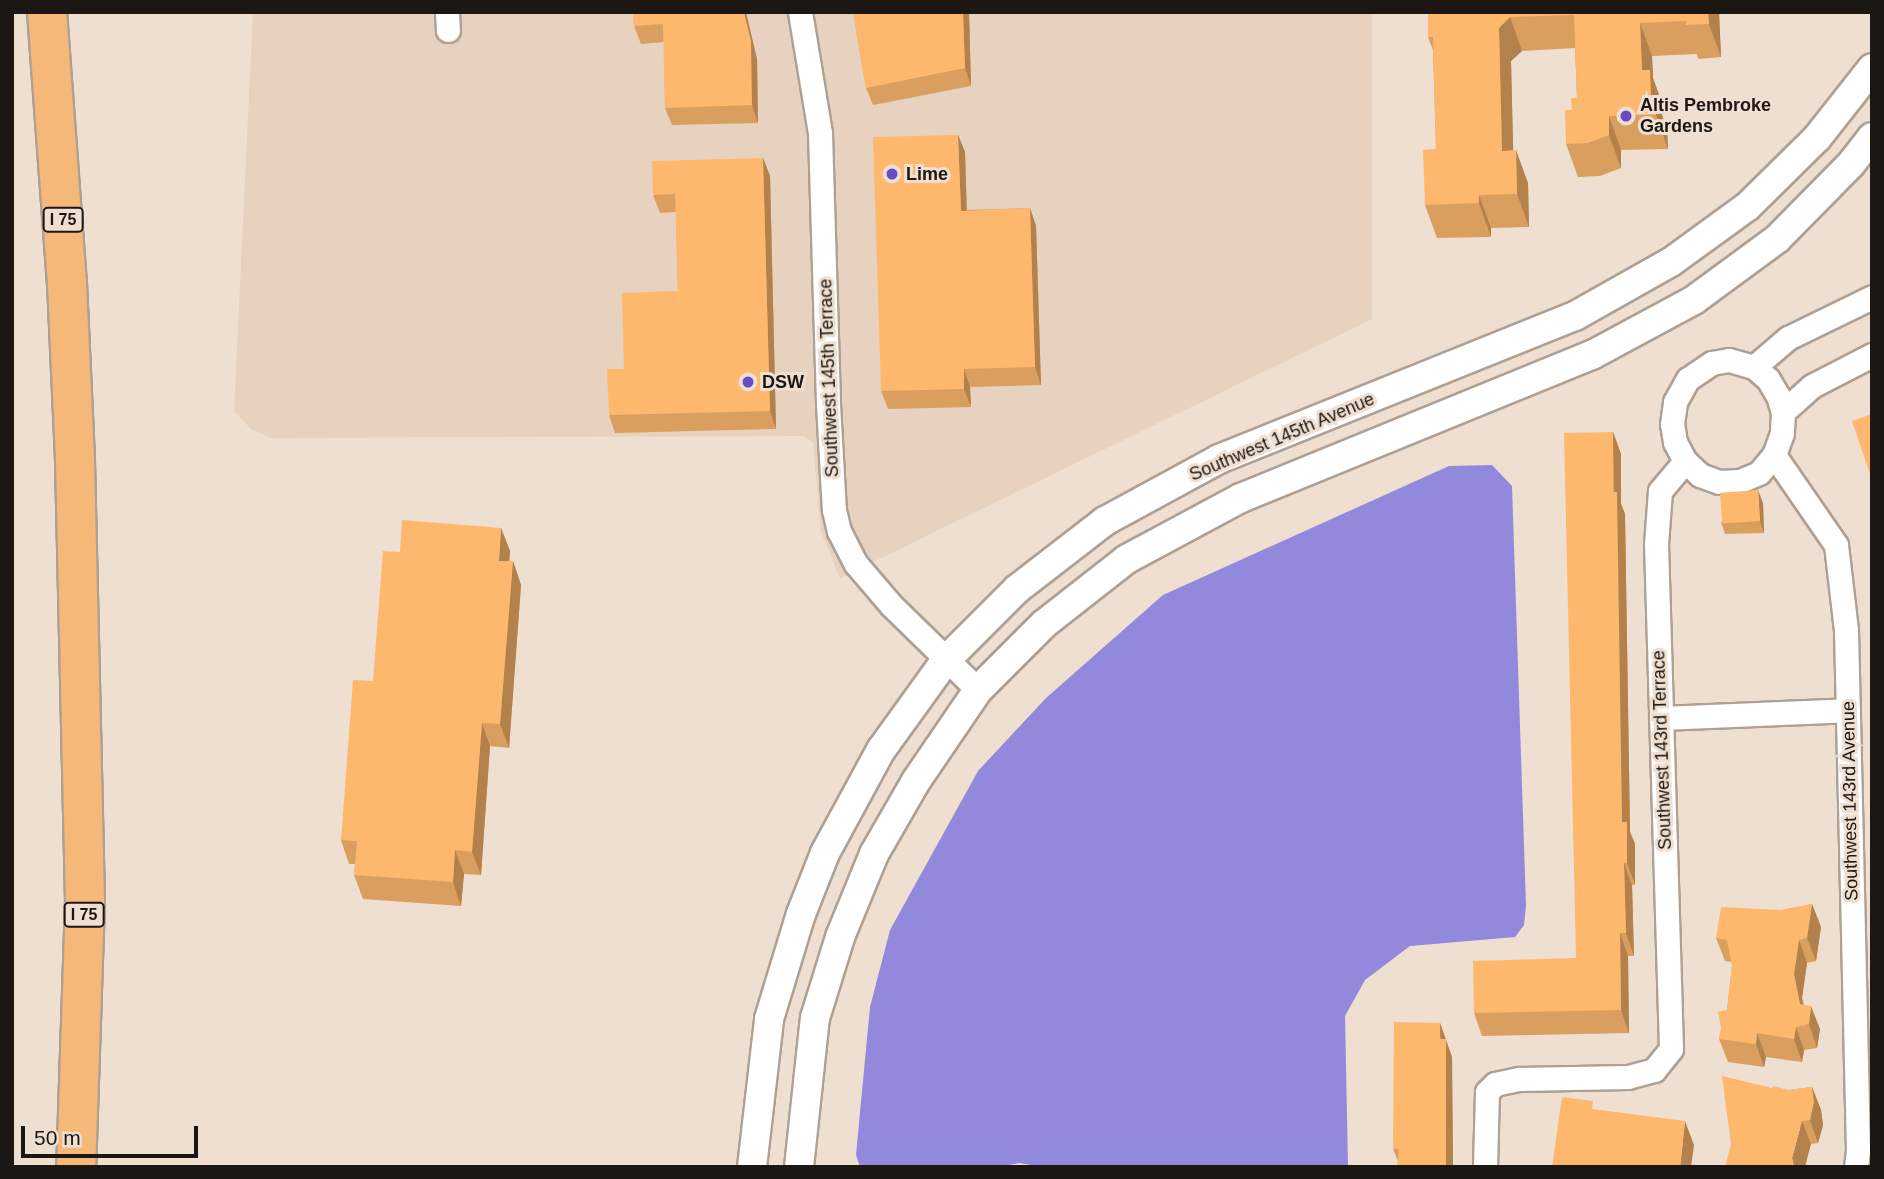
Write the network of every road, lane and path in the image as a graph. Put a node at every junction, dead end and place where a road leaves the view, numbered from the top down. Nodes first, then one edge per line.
1 (47, 12) edge
2 (800, 12) edge
3 (1870, 75) edge
4 (1872, 137) edge
5 (1872, 297) edge
6 (1872, 355) edge
7 (1754, 367) junction
8 (1783, 412) junction
9 (1774, 455) junction
10 (1685, 461) junction
11 (946, 660) junction
12 (978, 690) junction
13 (1848, 710) junction
14 (1661, 718) junction
15 (76, 1167) edge
16 (752, 1167) edge
17 (799, 1167) edge
18 (1485, 1167) edge
19 (1856, 1167) edge

1 - 15 highway, I 75
2 - 11 street, Southwest 145th Terrace
3 - 11 street, Southwest 145th Avenue
4 - 12 street
5 - 7 street
6 - 8 street
7 - 8 street
7 - 10 street
8 - 9 street
9 - 10 street
9 - 13 street, Southwest 143rd Avenue
10 - 14 street, Southwest 143rd Terrace
11 - 12 street, Southwest 145th Terrace
11 - 16 street, Southwest 145th Avenue
12 - 17 street
13 - 14 street
13 - 19 street, Southwest 143rd Avenue
14 - 18 street, Southwest 143rd Terrace

